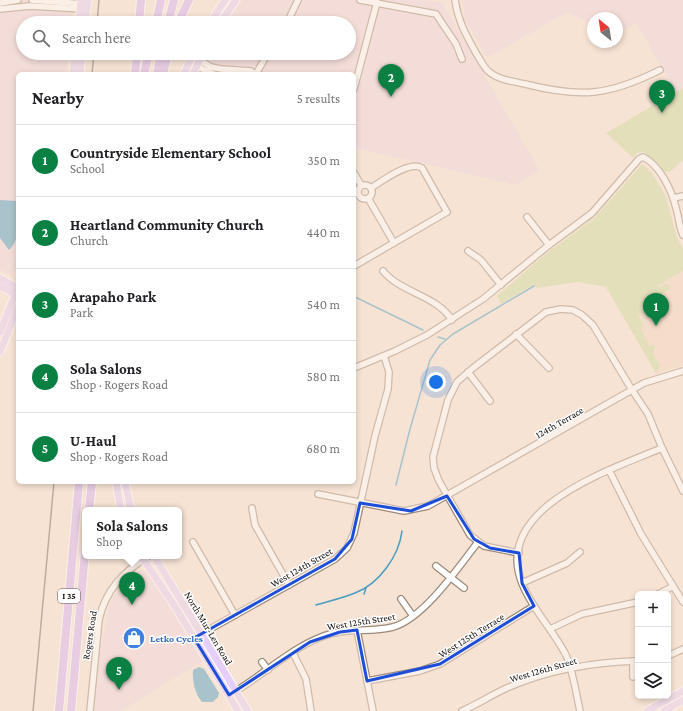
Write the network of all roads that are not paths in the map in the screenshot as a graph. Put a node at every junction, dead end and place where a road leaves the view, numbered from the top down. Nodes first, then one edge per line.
1 (18, 0) edge
2 (32, 0) edge
3 (141, 0) edge
4 (161, 0) edge
5 (174, 0) edge
6 (189, 0) edge
7 (225, 0) edge
8 (236, 0) edge
9 (298, 0) edge
10 (360, 0) edge
11 (455, 0) edge
12 (377, 2) junction
13 (0, 3) edge
14 (84, 5) edge
15 (0, 9) edge
16 (81, 16) edge
17 (85, 16) edge
18 (140, 16) edge
19 (158, 16) edge
20 (170, 16) edge
21 (181, 16) edge
22 (215, 16) edge
23 (225, 16) edge
24 (290, 16) edge
25 (462, 59) dead end
26 (74, 60) edge
27 (81, 60) edge
28 (136, 60) edge
29 (147, 60) edge
30 (160, 60) edge
31 (166, 60) edge
32 (190, 60) edge
33 (199, 60) joint
34 (264, 60) edge
35 (188, 63) junction
36 (660, 70) dead end
37 (194, 71) edge
38 (73, 72) edge
39 (80, 72) edge
40 (135, 72) edge
41 (144, 72) edge
42 (157, 72) edge
43 (163, 72) edge
44 (185, 72) edge
45 (252, 72) edge
46 (256, 72) edge
47 (356, 81) edge
48 (356, 176) edge
49 (361, 185) junction
50 (371, 188) junction
51 (683, 196) edge
52 (356, 197) edge
53 (368, 198) junction
54 (674, 198) junction
55 (527, 217) dead end
56 (683, 235) edge
57 (394, 243) junction
58 (549, 245) junction
59 (468, 251) dead end
60 (356, 265) edge
61 (382, 272) dead end
62 (0, 278) edge
63 (501, 285) junction
64 (0, 286) edge
65 (16, 290) edge
66 (16, 291) edge
67 (16, 293) edge
68 (16, 312) edge
69 (452, 320) junction
70 (0, 332) edge
71 (516, 334) junction
72 (0, 352) edge
73 (384, 356) junction
74 (356, 367) edge
75 (549, 368) dead end
76 (683, 371) edge
77 (468, 372) junction
78 (632, 390) junction
79 (490, 401) dead end
80 (662, 448) junction
81 (609, 470) junction
82 (79, 484) edge
83 (92, 484) edge
84 (116, 484) edge
85 (125, 484) edge
86 (683, 491) edge
87 (318, 494) dead end
88 (447, 496) junction
89 (360, 503) junction
90 (89, 507) edge
91 (120, 507) edge
92 (130, 507) edge
93 (252, 508) dead end
94 (193, 542) dead end
95 (478, 542) junction
96 (580, 552) dead end
97 (519, 553) junction
98 (84, 559) edge
99 (142, 559) edge
100 (145, 559) edge
101 (156, 559) edge
102 (436, 566) dead end
103 (450, 577) junction
104 (522, 583) junction
105 (289, 585) junction
106 (672, 587) junction
107 (464, 588) dead end
108 (664, 591) edge
109 (401, 599) dead end
110 (683, 602) edge
111 (635, 603) edge
112 (534, 606) junction
113 (235, 615) junction
114 (413, 616) junction
115 (550, 629) junction
116 (357, 630) junction
117 (201, 634) junction
118 (194, 638) junction
119 (683, 650) edge
120 (293, 653) junction
121 (671, 655) edge
122 (635, 661) edge
123 (262, 662) dead end
124 (636, 663) edge
125 (268, 670) junction
126 (570, 670) junction
127 (632, 677) dead end
128 (367, 681) junction
129 (236, 691) junction
130 (683, 691) edge
131 (229, 696) junction
132 (683, 700) edge
133 (662, 702) junction
134 (666, 710) edge
135 (59, 711) edge
136 (71, 711) edge
137 (90, 711) edge
138 (238, 711) edge
139 (248, 711) edge
140 (311, 711) edge
141 (373, 711) edge
142 (462, 711) edge
143 (580, 711) edge
144 (647, 711) edge

1 - 13 street
2 - 14 street
3 - 18 highway
4 - 19 highway
5 - 20 highway
6 - 21 highway
7 - 22 main road
8 - 23 main road
9 - 24 street
10 - 12 street
11 - 36 street
12 - 25 street
12 - 47 street
14 - 15 street
14 - 16 main road
14 - 17 main road
26 - 38 main road
27 - 39 main road
28 - 40 highway
29 - 41 highway
30 - 42 highway
31 - 43 highway
32 - 35 main road
33 - 37 main road
33 - 45 street
34 - 46 street
35 - 37 street
35 - 44 main road
48 - 49 street
49 - 50 street
49 - 52 street
50 - 53 street
50 - 57 street
51 - 54 street
52 - 53 street
53 - 57 street
54 - 56 street
54 - 58 street
55 - 58 street
57 - 60 street
58 - 63 street
59 - 63 street
61 - 69 street
62 - 65 main road
63 - 69 street
64 - 66 main road
67 - 70 main road
68 - 72 main road
69 - 73 street
71 - 75 street
71 - 77 street
71 - 78 street
73 - 74 street
73 - 89 street, West 124th Street
76 - 78 street, 124th Terrace
77 - 79 street
77 - 88 street
78 - 80 street
78 - 88 street, 124th Terrace
80 - 81 street
80 - 86 street
81 - 97 street
81 - 106 street
82 - 135 highway, I 35
83 - 90 highway
84 - 91 main road
85 - 92 main road
87 - 89 street, 124th Terrace
88 - 89 street, 124th Terrace
88 - 95 street
89 - 105 street, West 124th Street
93 - 105 street
94 - 113 street
95 - 97 street
95 - 103 street, West 125th Street
96 - 104 street
97 - 104 street
98 - 136 highway, I 35
99 - 137 street, Rogers Road
100 - 118 main road, North Mur-Len Road
101 - 117 main road, North Mur-Len Road
102 - 103 street
103 - 107 street
103 - 114 street, West 125th Street
104 - 112 street
105 - 113 street, West 124th Street
106 - 108 street
106 - 110 street
109 - 114 street
111 - 115 street
112 - 115 street
112 - 128 street, West 125th Terrace
113 - 117 street, West 124th Street
114 - 116 street, West 125th Street
115 - 126 street
116 - 120 street, West 125th Street
116 - 128 street
117 - 118 street, West 124th Street
117 - 129 main road, North Mur-Len Road
118 - 131 main road, North Mur-Len Road
119 - 121 street
120 - 125 street, West 125th Street
120 - 140 street
122 - 126 street, West 126th Street
123 - 125 street
124 - 127 street, West 126th Street
125 - 129 street, West 125th Street
126 - 142 street, West 126th Street
126 - 143 street
128 - 141 street
129 - 131 street, West 125th Street
129 - 139 main road, North Mur-Len Road
130 - 133 main road
131 - 138 main road, North Mur-Len Road
132 - 134 main road
133 - 134 street
133 - 144 main road

